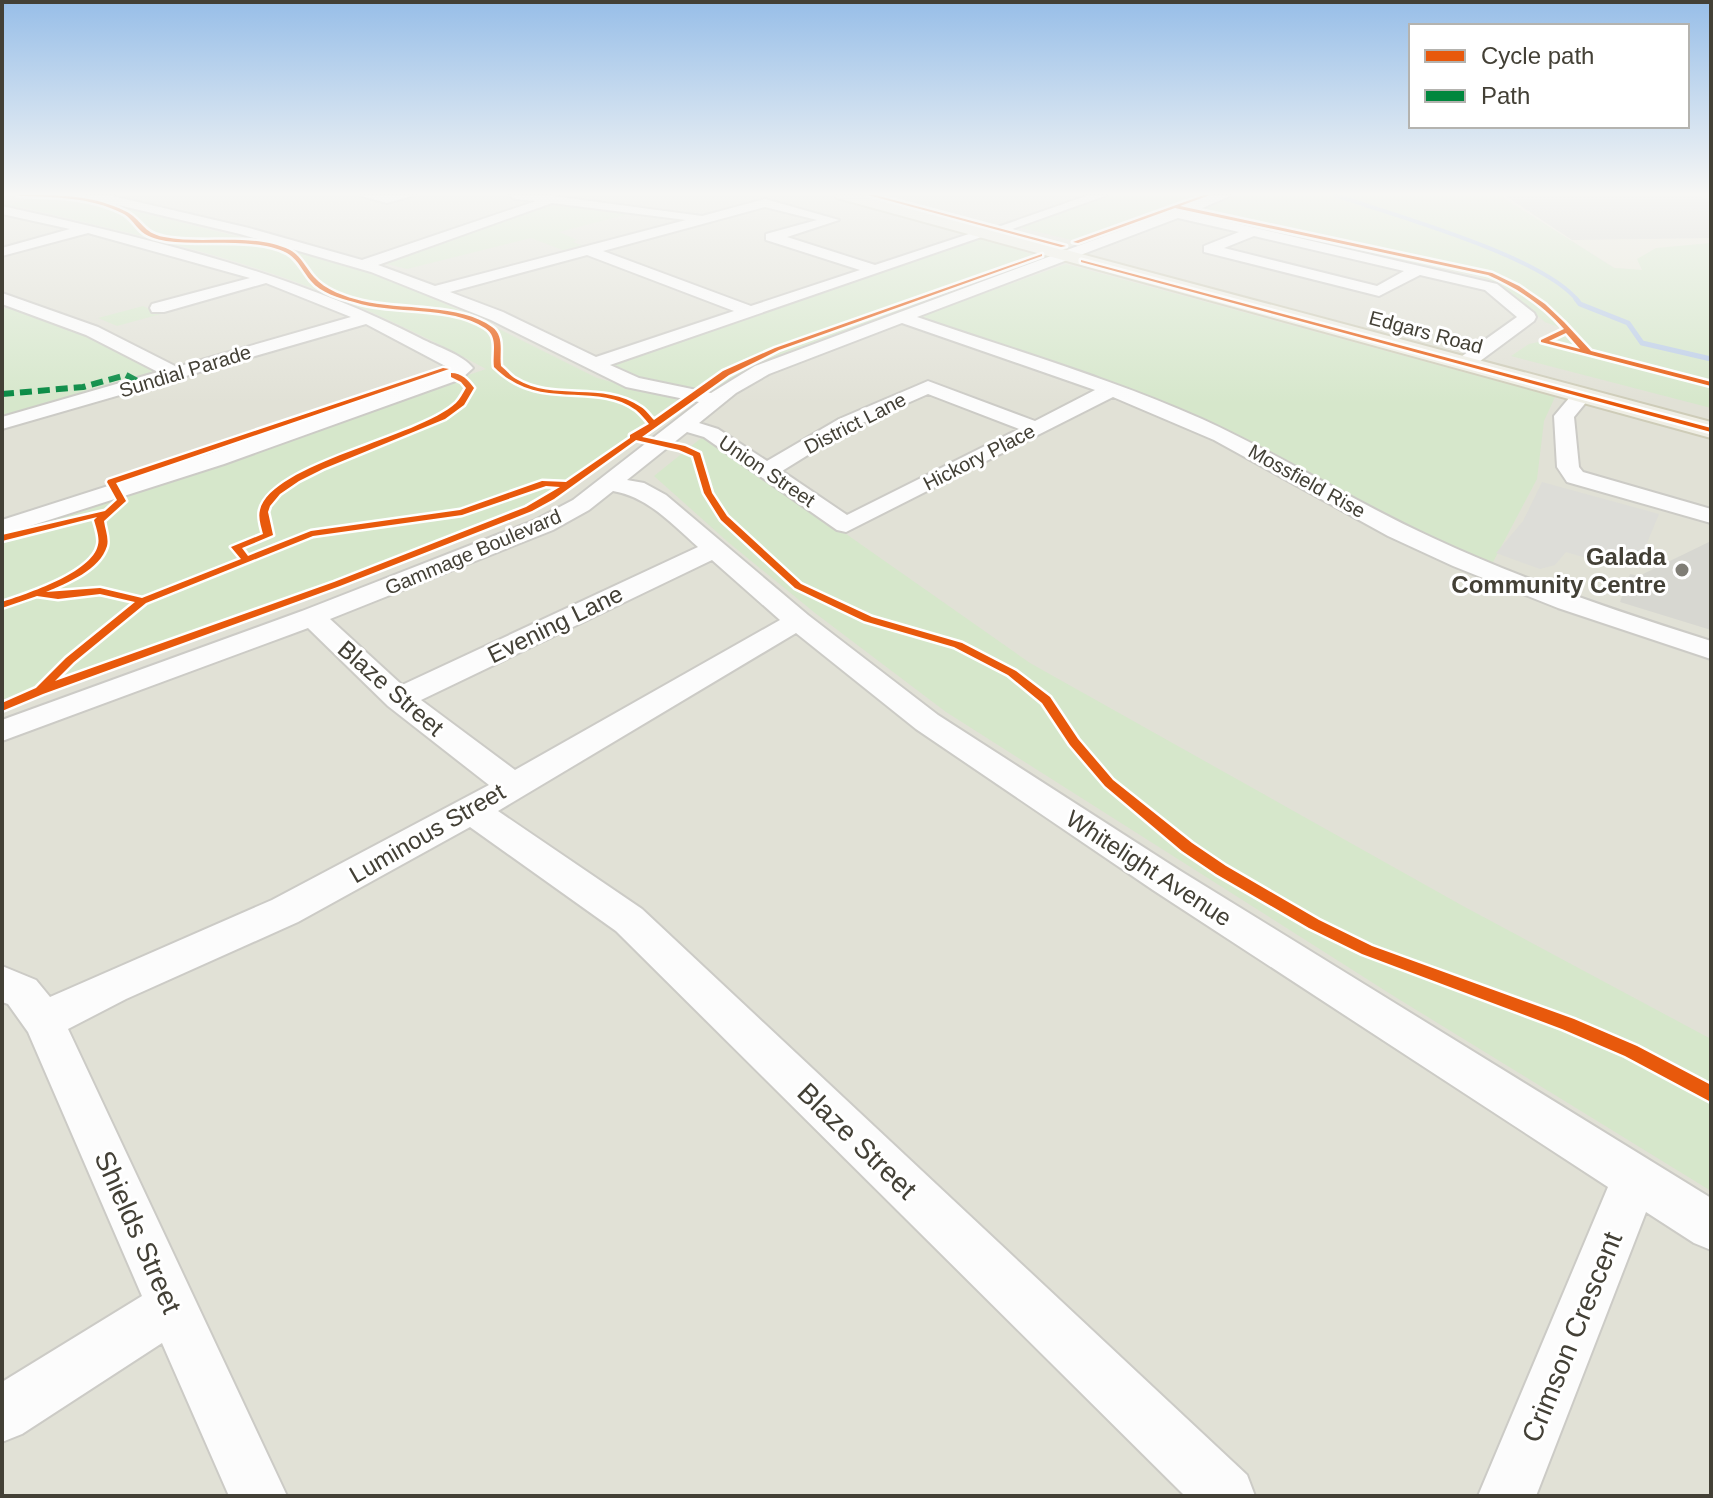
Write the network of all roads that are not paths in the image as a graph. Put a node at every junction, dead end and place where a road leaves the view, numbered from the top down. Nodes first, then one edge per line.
1 (223, 265) edge
2 (363, 265) edge
3 (532, 265) edge
4 (626, 265) edge
5 (859, 265) edge
6 (890, 265) edge
7 (1045, 265) edge
8 (1116, 265) edge
9 (1273, 265) edge
10 (1402, 265) edge
11 (1420, 269) junction
12 (875, 270) junction
13 (267, 278) junction
14 (435, 291) junction
15 (2, 298) edge
16 (158, 308) dead end
17 (751, 312) junction
18 (900, 317) junction
19 (368, 318) junction
20 (1470, 360) junction
21 (594, 364) junction
22 (176, 374) junction
23 (1111, 390) junction
24 (1582, 395) junction
25 (716, 400) junction
26 (1711, 419) edge
27 (2, 423) edge
28 (684, 425) junction
29 (1036, 428) junction
30 (1711, 430) edge
31 (766, 471) junction
32 (610, 484) junction
33 (1711, 516) edge
34 (846, 525) joint
35 (2, 528) edge
36 (713, 550) junction
37 (312, 617) junction
38 (798, 621) junction
39 (1711, 650) edge
40 (399, 699) junction
41 (2, 731) edge
42 (512, 785) junction
43 (470, 809) junction
44 (2, 983) edge
45 (44, 1021) junction
46 (1636, 1178) junction
47 (1711, 1226) edge
48 (171, 1307) junction
49 (2, 1414) edge
50 (258, 1496) edge
51 (1226, 1496) edge
52 (1507, 1496) edge

1 - 13 street
2 - 14 street
3 - 14 street
4 - 17 street
5 - 12 street
6 - 12 street
7 - 18 street, Gammage Boulevard
8 - 20 main road, Edgars Road
9 - 11 street
10 - 11 street
11 - 20 street
12 - 17 street
13 - 16 street
13 - 19 street
14 - 21 street
15 - 22 street
17 - 21 street
18 - 23 street, Mossfield Rise
18 - 25 street, Gammage Boulevard
19 - 22 street, Sundial Parade
19 - 35 street
20 - 24 main road, Edgars Road
20 - 26 main road, Edgars Road
21 - 25 street
22 - 27 street, Sundial Parade
23 - 29 street, Hickory Place
23 - 39 street, Mossfield Rise
24 - 30 main road, Edgars Road
24 - 33 street
25 - 28 street, Gammage Boulevard
28 - 31 street, Union Street
28 - 32 street, Gammage Boulevard
29 - 31 street, District Lane
29 - 34 street, Hickory Place
31 - 34 street, Union Street
32 - 36 street, Whitelight Avenue
32 - 37 street, Gammage Boulevard
36 - 38 street, Whitelight Avenue
36 - 40 street, Evening Lane
37 - 40 street, Blaze Street
37 - 41 street, Gammage Boulevard
38 - 42 street, Luminous Street
38 - 46 street, Whitelight Avenue
40 - 42 street, Blaze Street
42 - 43 street, Luminous Street
43 - 45 street, Luminous Street
43 - 51 street, Blaze Street
44 - 45 street, Shields Street
45 - 48 street, Shields Street
46 - 47 street, Whitelight Avenue
46 - 52 street, Crimson Crescent
48 - 49 street
48 - 50 street, Shields Street

